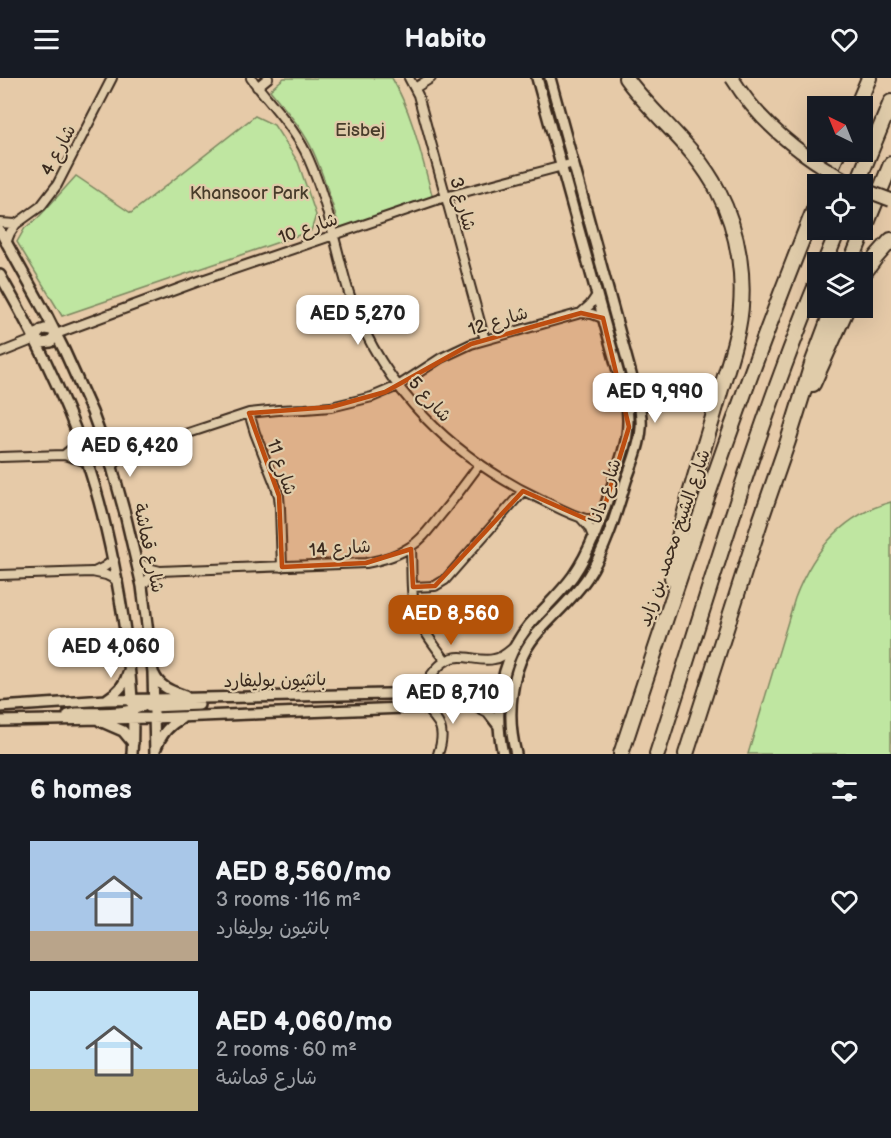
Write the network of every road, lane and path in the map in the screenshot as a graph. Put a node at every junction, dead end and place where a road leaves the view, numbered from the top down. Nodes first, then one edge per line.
1 (112, 78) edge
2 (251, 78) edge
3 (268, 78) edge
4 (409, 78) edge
5 (431, 78) edge
6 (537, 78) edge
7 (550, 78) edge
8 (732, 78) edge
9 (869, 78) edge
10 (628, 81) edge
11 (257, 87) junction
12 (415, 88) junction
13 (861, 96) edge
14 (891, 102) edge
15 (574, 163) junction
16 (891, 164) edge
17 (561, 165) junction
18 (834, 174) edge
19 (859, 174) edge
20 (873, 193) edge
21 (445, 197) junction
22 (891, 200) edge
23 (0, 223) edge
24 (16, 224) junction
25 (807, 227) edge
26 (0, 231) edge
27 (333, 234) junction
28 (891, 240) edge
29 (6, 243) junction
30 (854, 252) edge
31 (873, 261) edge
32 (0, 275) edge
33 (597, 295) junction
34 (807, 308) edge
35 (581, 313) junction
36 (603, 318) junction
37 (829, 318) edge
38 (843, 318) edge
39 (56, 334) junction
40 (35, 339) junction
41 (485, 340) junction
42 (0, 353) edge
43 (398, 386) junction
44 (249, 413) junction
45 (79, 440) junction
46 (788, 441) junction
47 (105, 448) junction
48 (128, 453) junction
49 (64, 455) junction
50 (0, 457) edge
51 (87, 462) junction
52 (479, 465) junction
53 (112, 467) junction
54 (523, 491) junction
55 (603, 512) junction
56 (579, 518) junction
57 (594, 539) junction
58 (411, 547) junction
59 (114, 560) junction
60 (137, 561) junction
61 (282, 567) junction
62 (160, 571) junction
63 (92, 572) junction
64 (0, 575) edge
65 (118, 581) junction
66 (142, 586) junction
67 (413, 587) junction
68 (666, 616) junction
69 (515, 646) junction
70 (446, 661) junction
71 (130, 668) junction
72 (153, 672) junction
73 (514, 688) junction
74 (501, 689) junction
75 (420, 693) junction
76 (221, 698) junction
77 (193, 699) junction
78 (106, 700) junction
79 (132, 700) junction
80 (153, 703) junction
81 (498, 704) junction
82 (511, 704) junction
83 (474, 705) junction
84 (424, 706) junction
85 (0, 707) edge
86 (132, 715) junction
87 (185, 717) junction
88 (153, 718) junction
89 (95, 719) junction
90 (61, 720) junction
91 (0, 721) edge
92 (498, 725) junction
93 (133, 743) junction
94 (155, 752) edge
95 (132, 754) edge
96 (438, 754) edge
97 (503, 754) edge
98 (516, 754) edge
99 (621, 754) edge
100 (657, 754) edge
101 (687, 754) edge

1 - 24 street, شارع 4
2 - 11 street, شارع 5
3 - 11 street
4 - 12 street, شارع 3
5 - 12 street
6 - 17 street, شارع دانا
7 - 15 street, شارع دانا
8 - 18 main road, bridge
9 - 13 highway
10 - 68 highway
11 - 27 street, شارع 5
12 - 21 street, شارع 3
14 - 19 highway
15 - 17 street, شارع 10
15 - 73 street, شارع دانا
16 - 30 highway
17 - 21 street, شارع 10
17 - 33 street, شارع دانا
20 - 22 main road, bridge
21 - 27 street, شارع 10
21 - 41 street, شارع 3
23 - 24 street
24 - 29 street, شارع 4
25 - 68 highway, شارع الشيخ محمد بن زايد
26 - 29 street, شارع قماشة
27 - 39 street, شارع 10
27 - 43 street, شارع 5
28 - 31 highway
29 - 39 street, شارع قماشة
32 - 40 street, شارع قماشة
33 - 35 street
33 - 36 street, شارع دانا
34 - 100 highway
35 - 36 street, شارع 12
35 - 41 street, شارع 12
36 - 55 street, شارع دانا
37 - 46 highway
38 - 46 highway
39 - 40 street
39 - 47 street, شارع قماشة
40 - 42 street
40 - 45 street, شارع قماشة
41 - 43 street, شارع 12
43 - 44 street, شارع 12
43 - 52 street, شارع 5
44 - 48 street, شارع 12
44 - 61 street, شارع 11
45 - 49 street
45 - 51 street, شارع قماشة
46 - 101 highway
47 - 48 street
47 - 53 street, شارع قماشة
48 - 53 street
49 - 50 street
49 - 51 street
51 - 59 street, شارع قماشة
52 - 54 street, شارع 5
52 - 58 street, شارع 14
53 - 60 street, شارع قماشة
54 - 56 street, شارع 5
54 - 67 street
55 - 56 street
55 - 57 street, شارع دانا
56 - 57 street, شارع 5
57 - 69 street, شارع دانا
58 - 61 street, شارع 14
58 - 67 street
59 - 63 street
59 - 65 street, شارع قماشة
60 - 62 street, شارع 14
60 - 66 street, شارع قماشة
61 - 62 street, شارع 14
62 - 66 street
63 - 64 street
63 - 65 street
65 - 71 street, شارع قماشة
66 - 72 street, شارع قماشة
67 - 70 street
68 - 99 highway, شارع الشيخ محمد بن زايد
69 - 70 street
69 - 74 street, شارع دانا
70 - 75 street
71 - 78 street
71 - 79 street, شارع قماشة
72 - 77 street
72 - 80 street, شارع قماشة
73 - 74 street, بانثيون بوليفارد
73 - 82 street, شارع دانا
74 - 75 street, بانثيون بوليفارد
74 - 81 street, شارع دانا
75 - 76 street, بانثيون بوليفارد
76 - 77 street, بانثيون بوليفارد
76 - 80 street
77 - 80 street, بانثيون بوليفارد
78 - 79 street, بانثيون بوليفارد
78 - 85 street, بانثيون بوليفارد
79 - 80 street, بانثيون بوليفارد
79 - 86 street, شارع قماشة
80 - 86 street
80 - 88 street, شارع قماشة
81 - 82 street, بانثيون بوليفارد
81 - 83 street, بانثيون بوليفارد
81 - 92 street, شارع دانا
82 - 98 street, شارع دانا
83 - 84 street, بانثيون بوليفارد
83 - 92 street
84 - 87 street, بانثيون بوليفارد
84 - 96 street
86 - 88 street, بانثيون بوليفارد
86 - 89 street, بانثيون بوليفارد
86 - 90 street
86 - 93 street, شارع قماشة
87 - 88 street, بانثيون بوليفارد
87 - 94 street
88 - 94 street, شارع قماشة
89 - 90 street, بانثيون بوليفارد
89 - 93 street
90 - 91 street, بانثيون بوليفارد
92 - 97 street, شارع دانا
93 - 95 street, شارع قماشة

